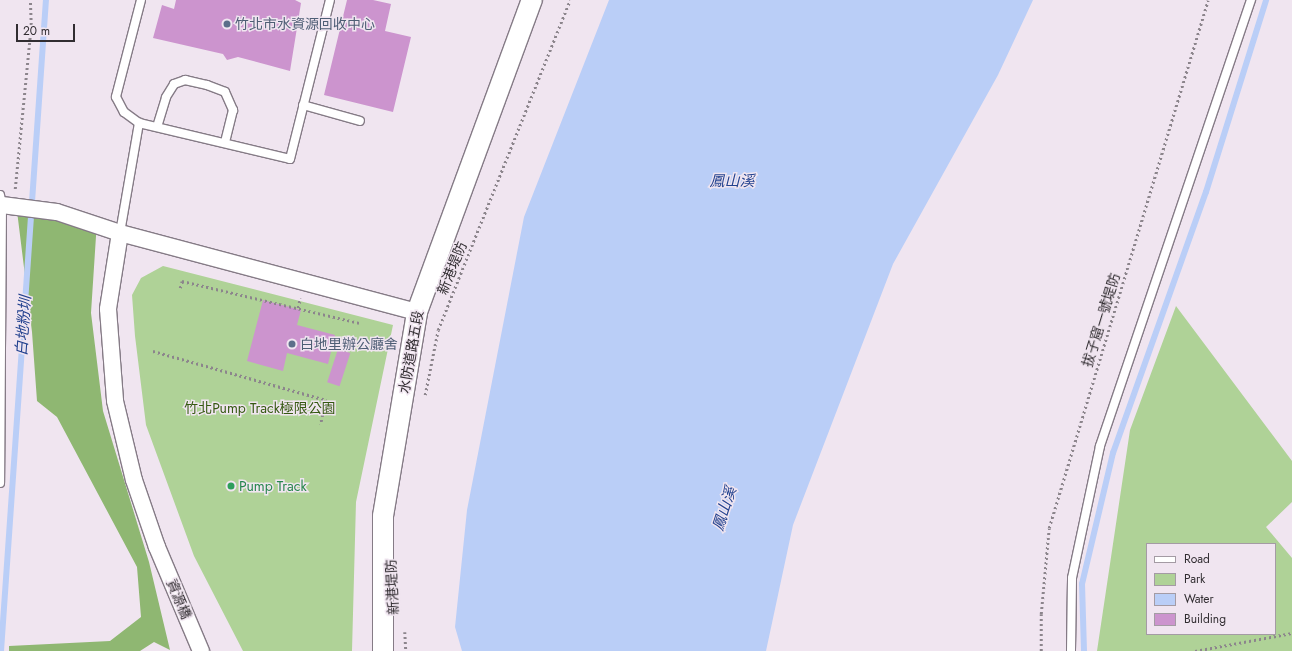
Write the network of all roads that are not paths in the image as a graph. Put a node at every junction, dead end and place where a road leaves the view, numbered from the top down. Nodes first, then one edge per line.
1 (141, 0) edge
2 (330, 0) edge
3 (532, 0) edge
4 (1251, 0) edge
5 (303, 105) junction
6 (360, 121) dead end
7 (139, 123) junction
8 (157, 127) junction
9 (225, 143) junction
10 (5, 203) edge
11 (120, 233) junction
12 (417, 312) junction
13 (0, 483) edge
14 (201, 651) edge
15 (383, 651) edge
16 (1071, 651) edge

1 - 7 lane
2 - 5 lane
3 - 12 street, 水防道路五段
4 - 16 lane
5 - 6 lane
5 - 9 lane
7 - 8 lane
7 - 11 lane
8 - 9 lane
8 - 9 lane
10 - 11 street
10 - 13 lane
11 - 12 street
11 - 14 street, 資源橋
12 - 15 street, 水防道路五段

